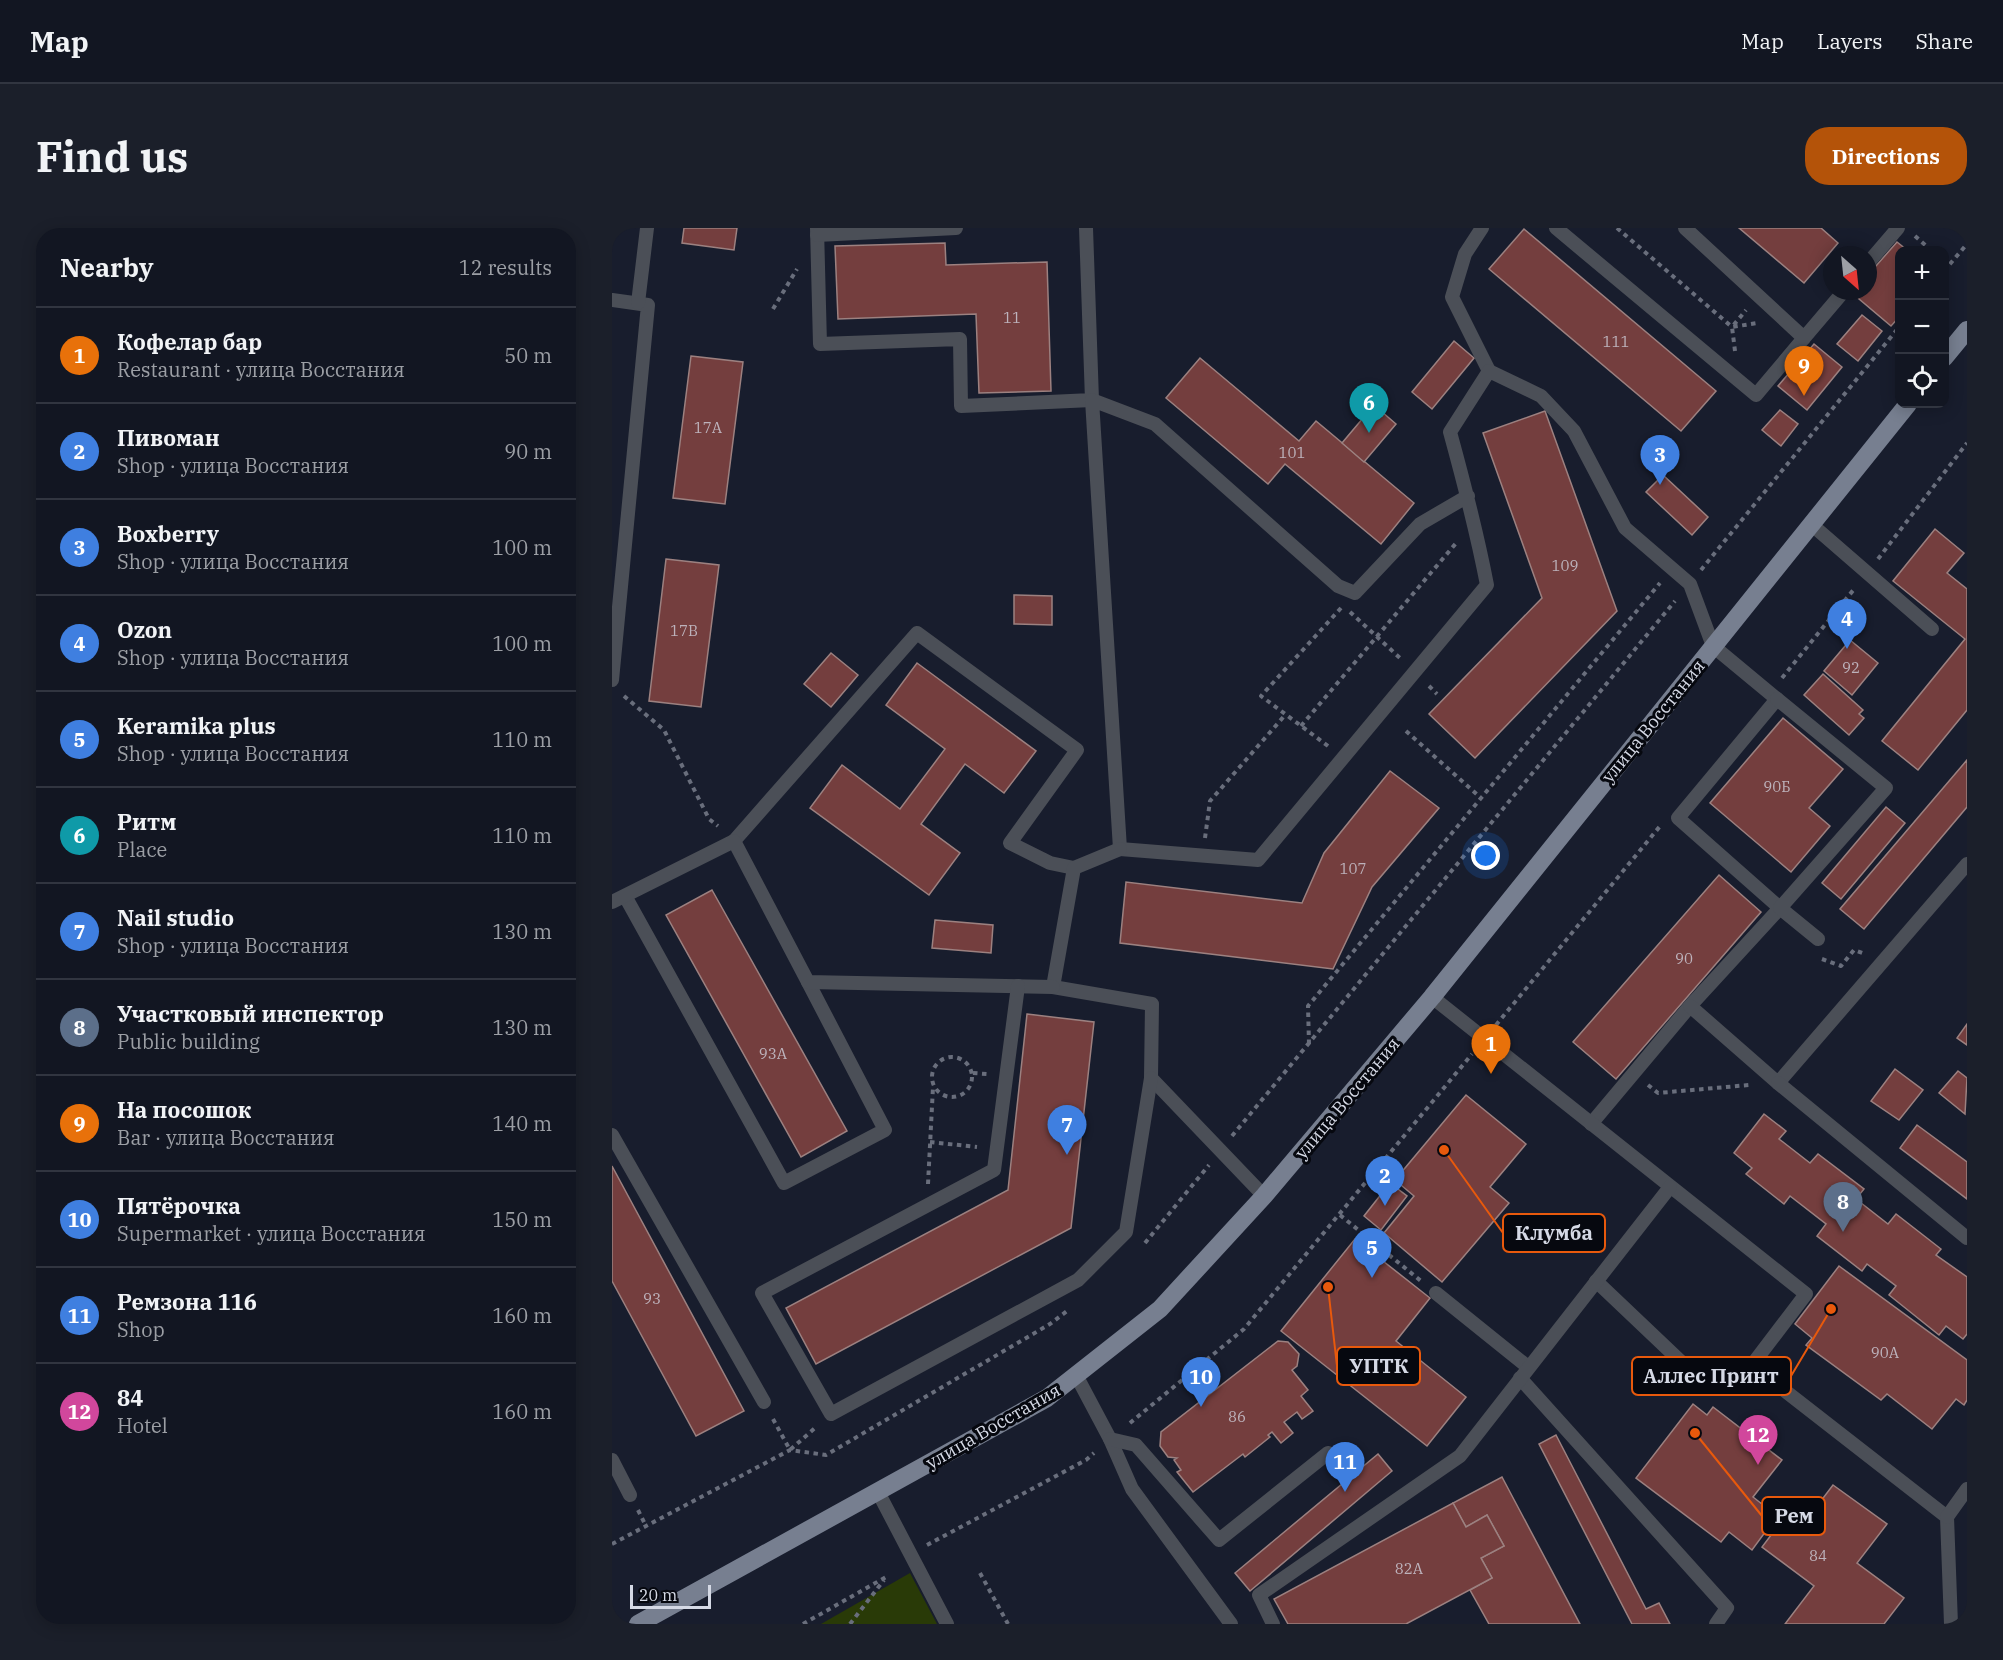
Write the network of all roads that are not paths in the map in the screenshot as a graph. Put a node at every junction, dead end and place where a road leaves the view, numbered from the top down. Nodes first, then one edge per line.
1 (647, 228) edge
2 (956, 228) edge
3 (1086, 228) edge
4 (1482, 228) edge
5 (1556, 228) edge
6 (1685, 228) edge
7 (1898, 228) edge
8 (817, 231) edge
9 (1877, 252) edge
10 (612, 300) edge
11 (1836, 300) edge
12 (638, 303) junction
13 (1967, 330) edge
14 (1804, 338) junction
15 (1947, 354) edge
16 (1489, 370) junction
17 (1092, 400) junction
18 (1905, 408) edge
19 (1468, 496) junction
20 (1811, 524) junction
21 (616, 592) edge
22 (1932, 629) dead end
23 (1713, 646) junction
24 (612, 680) edge
25 (1777, 699) junction
26 (734, 841) junction
27 (1120, 849) junction
28 (1967, 864) edge
29 (1074, 868) junction
30 (618, 899) edge
31 (1780, 908) junction
32 (1818, 939) dead end
33 (808, 982) junction
34 (1018, 986) junction
35 (1053, 987) junction
36 (1432, 997) junction
37 (1690, 1006) junction
38 (1151, 1078) junction
39 (1778, 1083) junction
40 (1591, 1124) junction
41 (612, 1135) edge
42 (1670, 1187) junction
43 (1264, 1196) junction
44 (1967, 1238) edge
45 (1596, 1281) junction
46 (1436, 1293) road end
47 (1752, 1365) junction
48 (1524, 1373) junction
49 (1076, 1375) junction
50 (764, 1402) dead end
51 (1110, 1439) junction
52 (1328, 1453) dead end
53 (612, 1460) edge
54 (1967, 1489) edge
55 (878, 1492) junction
56 (630, 1495) dead end
57 (1947, 1517) junction
58 (638, 1624) edge
59 (947, 1624) edge
60 (1231, 1624) edge
61 (1273, 1624) edge
62 (1716, 1624) edge
63 (1951, 1624) edge

1 - 12 lane
2 - 8 lane
3 - 17 lane
4 - 16 lane
5 - 14 lane
6 - 14 lane
7 - 9 lane
8 - 17 lane
10 - 12 lane
11 - 14 lane
12 - 21 lane
13 - 15 main road
16 - 19 lane
16 - 23 lane
17 - 19 lane
17 - 27 lane
18 - 20 main road, улица Восстания
19 - 27 lane
20 - 22 lane
20 - 23 main road, улица Восстания
21 - 24 lane
23 - 25 lane
23 - 36 main road, улица Восстания
25 - 31 lane
25 - 31 lane
26 - 29 lane
26 - 30 lane
26 - 33 lane
27 - 29 lane
28 - 39 lane
29 - 35 lane
30 - 33 lane
31 - 32 lane
31 - 37 lane
33 - 34 lane
34 - 35 lane
34 - 38 lane
35 - 38 lane
36 - 40 lane
36 - 43 main road, улица Восстания
37 - 39 lane
37 - 40 lane
38 - 43 lane
39 - 44 lane
40 - 42 lane
41 - 50 lane
42 - 45 lane
42 - 47 lane
43 - 49 main road, улица Восстания
45 - 47 lane
45 - 48 lane
46 - 48 lane
47 - 57 lane
48 - 61 lane
48 - 62 lane
49 - 51 lane
49 - 55 main road, улица Восстания
51 - 52 lane
51 - 60 lane
53 - 56 lane
54 - 57 lane
55 - 58 main road, улица Восстания
55 - 59 lane
57 - 63 lane

